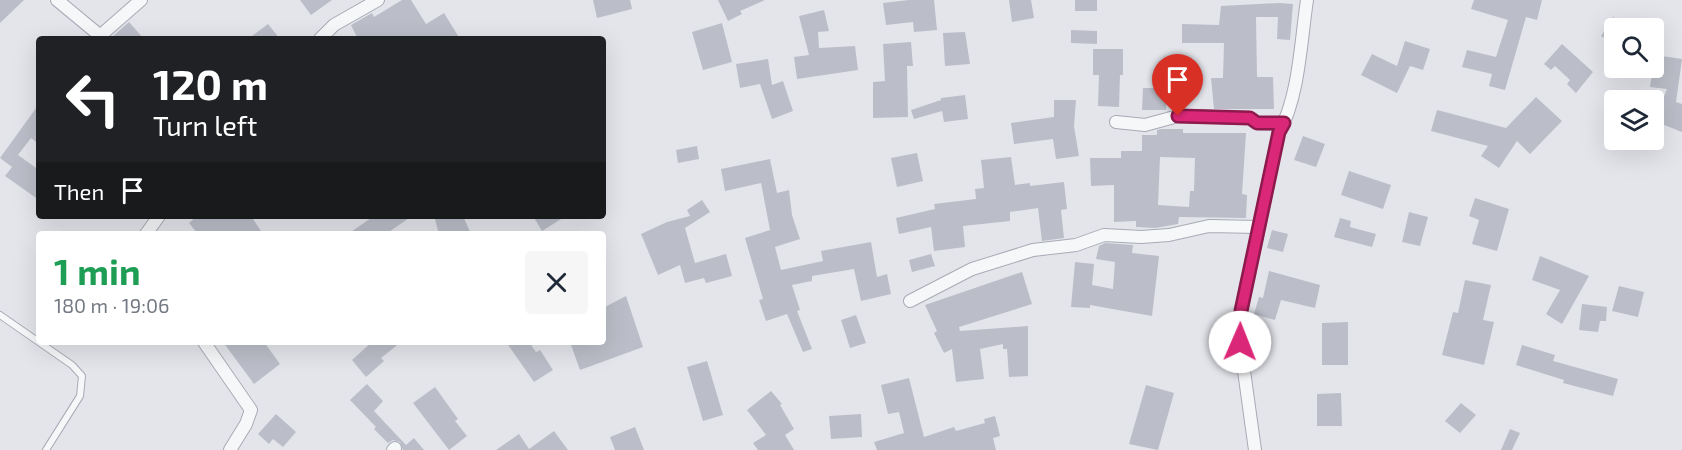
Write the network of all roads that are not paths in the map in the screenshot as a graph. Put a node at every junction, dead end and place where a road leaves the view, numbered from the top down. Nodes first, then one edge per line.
1 (57, 0) edge
2 (141, 0) edge
3 (378, 0) edge
4 (1307, 0) edge
5 (102, 36) edge
6 (104, 36) edge
7 (323, 36) edge
8 (1116, 123) dead end
9 (1284, 123) junction
10 (1258, 226) junction
11 (910, 301) dead end
12 (0, 315) edge
13 (36, 340) edge
14 (43, 345) edge
15 (206, 345) edge
16 (46, 450) edge
17 (230, 450) edge
18 (1255, 450) edge

1 - 5 street
2 - 6 street
3 - 7 street
4 - 9 street
8 - 9 street
9 - 10 street
10 - 11 street
10 - 18 street
12 - 13 lane
14 - 16 lane
15 - 17 street

